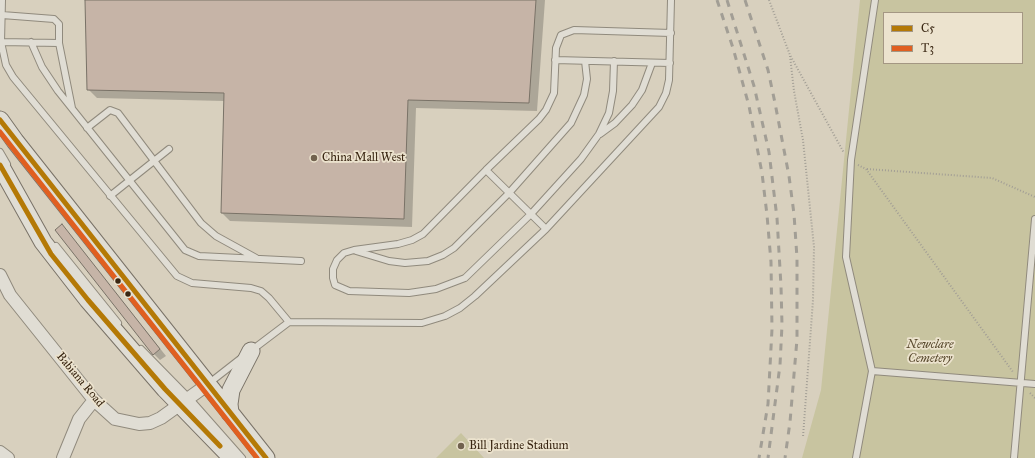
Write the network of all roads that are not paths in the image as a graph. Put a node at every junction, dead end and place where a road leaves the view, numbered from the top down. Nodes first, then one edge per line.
1 (2, 0) edge
2 (671, 0) edge
3 (875, 0) edge
4 (2, 15) junction
5 (671, 33) junction
6 (1, 42) edge
7 (31, 42) junction
8 (59, 43) junction
9 (555, 60) junction
10 (585, 61) junction
11 (614, 62) junction
12 (652, 62) junction
13 (670, 63) junction
14 (72, 109) junction
15 (0, 120) edge
16 (88, 128) junction
17 (0, 130) edge
18 (599, 134) junction
19 (169, 149) dead end
20 (0, 152) edge
21 (153, 161) junction
22 (1, 170) edge
23 (486, 170) junction
24 (129, 181) junction
25 (509, 193) junction
26 (110, 196) junction
27 (531, 214) junction
28 (1035, 219) edge
29 (546, 229) junction
30 (354, 250) junction
31 (258, 259) junction
32 (300, 261) dead end
33 (0, 275) edge
34 (289, 322) junction
35 (124, 329) dead end
36 (133, 341) dead end
37 (251, 351) junction
38 (872, 371) junction
39 (1021, 382) junction
40 (1035, 384) edge
41 (204, 387) junction
42 (94, 400) junction
43 (185, 401) junction
44 (230, 413) junction
45 (0, 452) edge
46 (8, 458) edge
47 (63, 458) edge
48 (232, 458) edge
49 (242, 458) edge
50 (258, 458) edge
51 (266, 458) edge
52 (856, 458) edge
53 (1014, 458) edge

1 - 4 lane
2 - 5 lane
3 - 38 lane
4 - 6 lane
4 - 8 lane
5 - 9 lane
5 - 13 lane
6 - 7 lane
6 - 26 lane
7 - 8 lane
7 - 14 lane
8 - 14 lane
9 - 10 lane
9 - 23 lane
10 - 11 lane
10 - 25 lane
11 - 12 lane
11 - 18 lane
12 - 13 lane
12 - 18 lane
13 - 29 lane
14 - 16 lane
15 - 41 main road
16 - 21 lane
16 - 24 lane
17 - 41 lane
18 - 27 lane
19 - 21 lane
20 - 35 lane
21 - 24 lane
21 - 31 lane
22 - 43 main road
23 - 25 lane
23 - 30 lane
24 - 26 lane
24 - 31 lane
25 - 27 lane
25 - 30 lane
26 - 34 lane
27 - 29 lane
27 - 30 lane
28 - 39 lane
29 - 34 lane
31 - 32 lane
33 - 42 street, Babiana Road
34 - 37 lane
36 - 43 lane
37 - 41 lane
37 - 44 main road
38 - 39 lane
38 - 52 lane
39 - 40 lane
39 - 53 lane
41 - 43 street, Babiana Road
41 - 44 main road
41 - 50 lane
42 - 43 street, Babiana Road
42 - 47 street
43 - 48 main road
43 - 49 lane
44 - 51 main road
45 - 46 street

